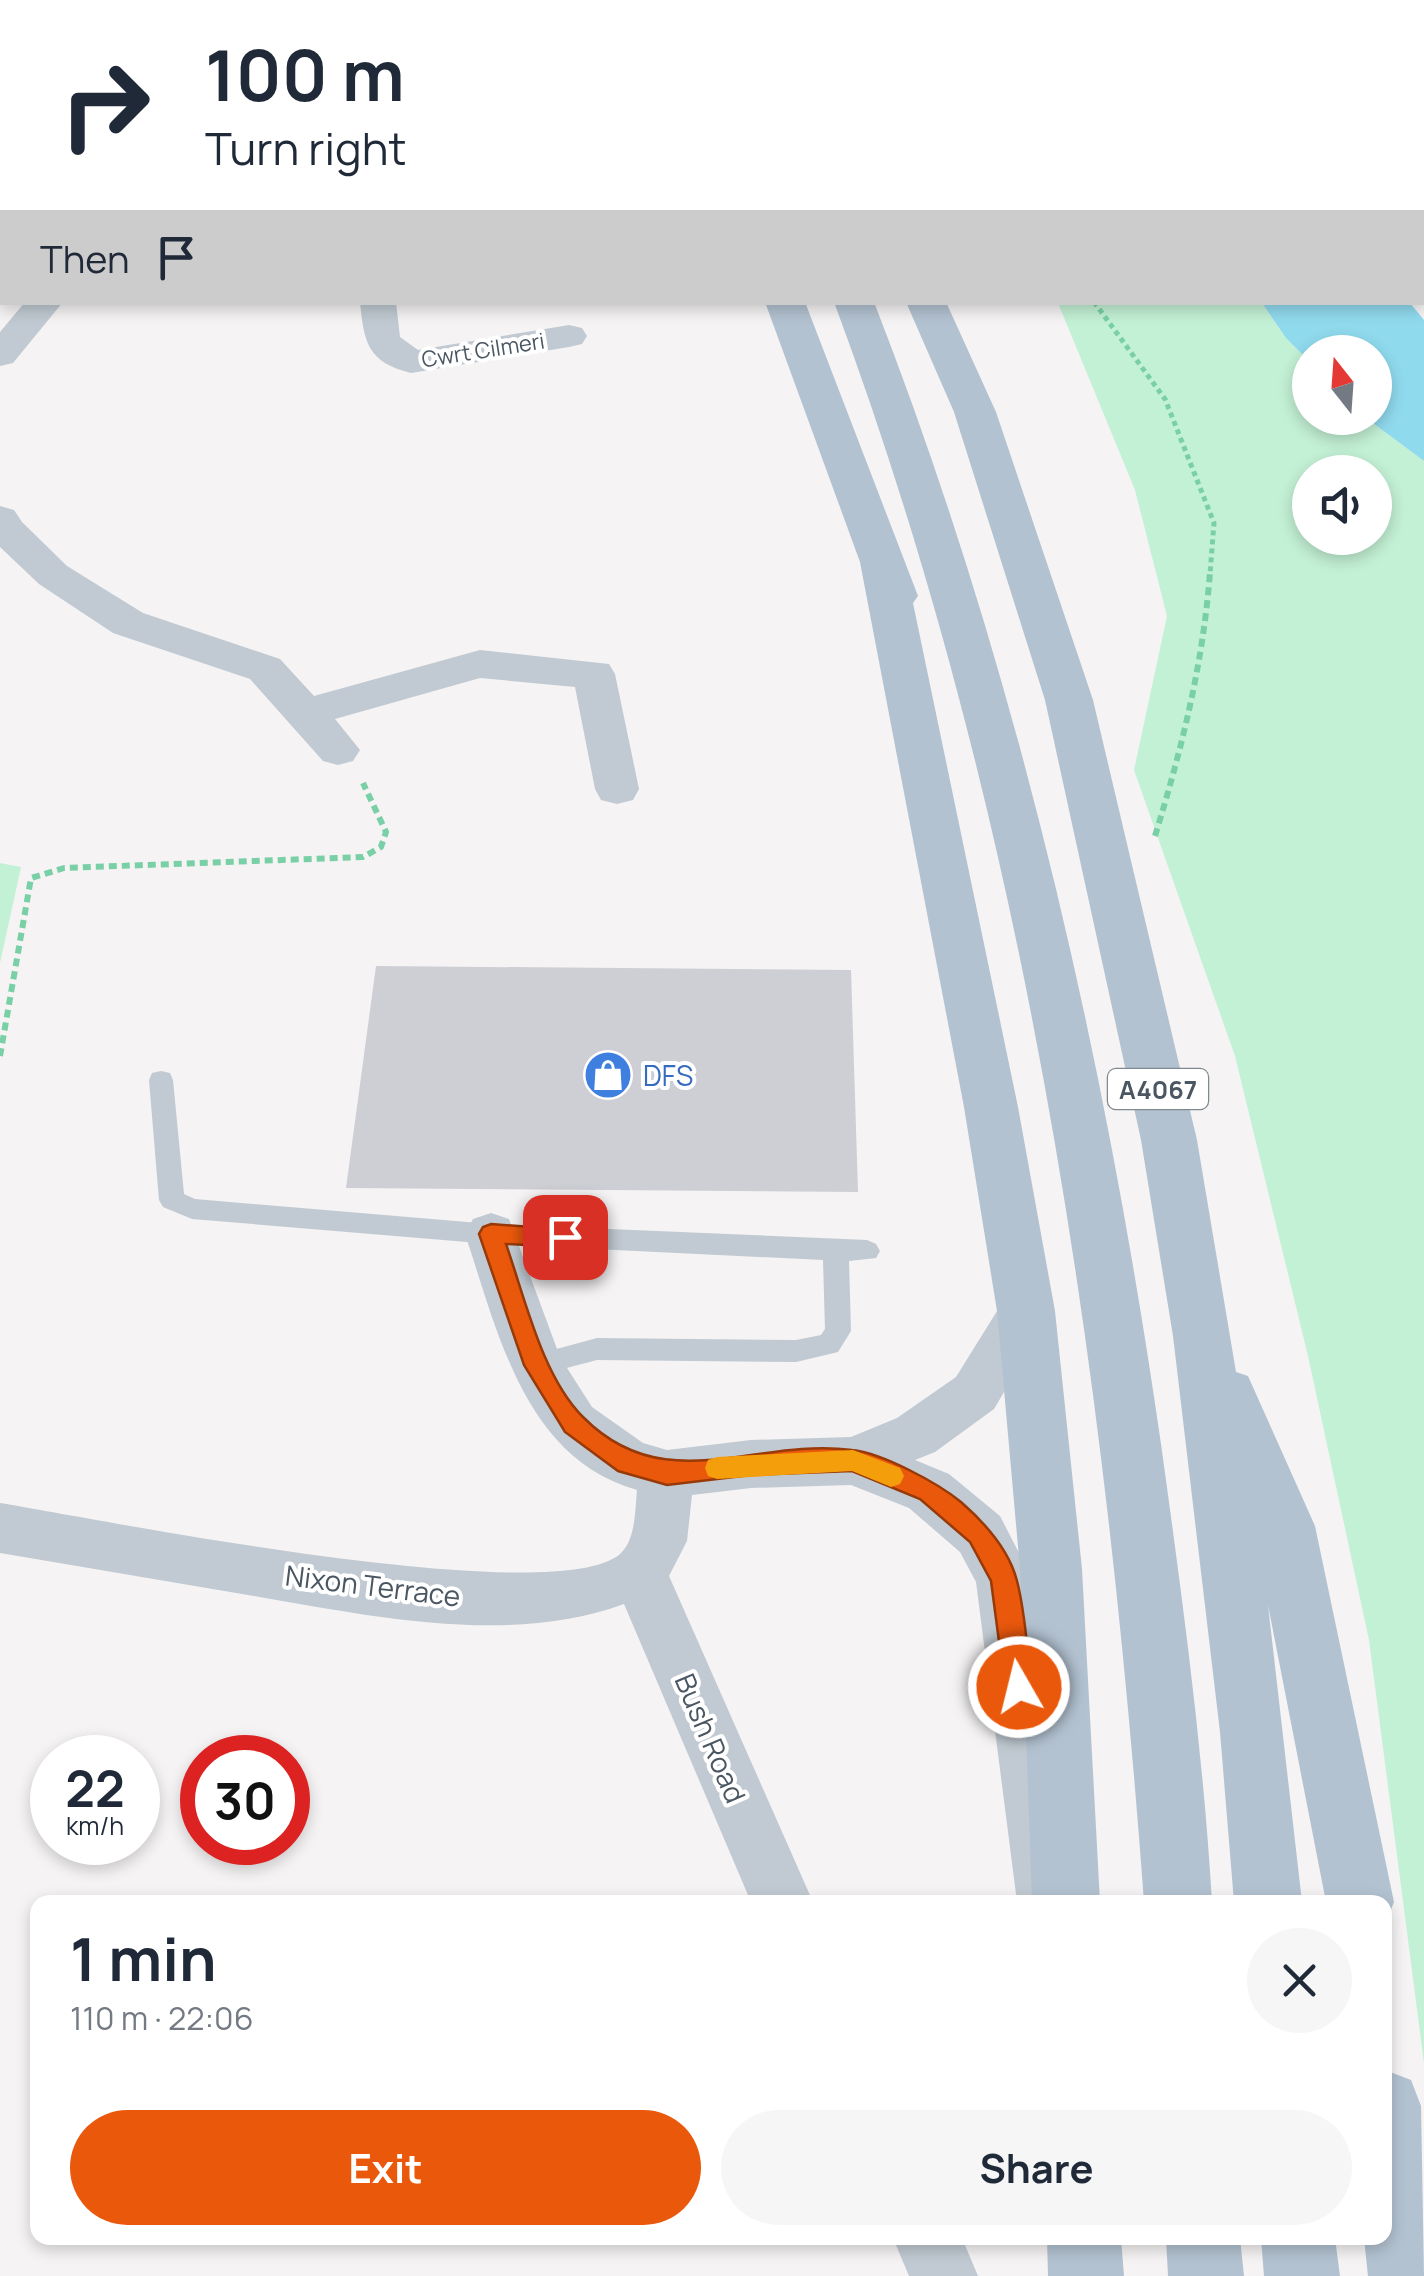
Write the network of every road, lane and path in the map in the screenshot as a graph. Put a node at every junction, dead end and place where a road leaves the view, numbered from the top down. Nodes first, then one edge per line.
1 (43, 305) edge
2 (378, 305) edge
3 (786, 305) edge
4 (855, 305) edge
5 (927, 305) edge
6 (941, 305) edge
7 (1096, 305) edge
8 (569, 336) dead end
9 (0, 355) edge
10 (975, 412) junction
11 (0, 519) edge
12 (882, 562) junction
13 (305, 713) junction
14 (338, 750) joint
15 (617, 789) dead end
16 (1118, 914) junction
17 (1068, 1047) junction
18 (0, 1056) edge
19 (161, 1080) dead end
20 (491, 1234) junction
21 (836, 1249) junction
22 (867, 1251) dead end
23 (1026, 1311) junction
24 (1202, 1336) junction
25 (536, 1365) junction
26 (853, 1460) junction
27 (667, 1474) junction
28 (0, 1528) edge
29 (640, 1573) junction
30 (779, 1895) edge
31 (1047, 1895) edge
32 (1066, 1895) edge
33 (1177, 1895) edge
34 (1267, 1895) edge
35 (1359, 1895) edge
36 (1392, 2163) edge
37 (930, 2245) edge
38 (1084, 2245) edge
39 (1204, 2245) edge
40 (1299, 2245) edge
41 (944, 2276) edge
42 (1086, 2276) edge
43 (1206, 2276) edge
44 (1302, 2276) edge
45 (1406, 2276) edge

1 - 9 street
2 - 8 street, Cwrt Cilmeri
3 - 12 main road
4 - 17 main road, A4067
5 - 10 main road, A4067
6 - 10 main road
7 - 16 path
10 - 16 main road, A4067
11 - 13 street
12 - 17 main road
12 - 23 main road
13 - 14 street
13 - 15 street
14 - 18 path
16 - 24 main road, A4067
17 - 33 main road, A4067
19 - 20 lane
20 - 21 lane
20 - 25 street
21 - 22 lane
21 - 25 lane
23 - 26 street
23 - 32 main road
24 - 34 main road, A4067
24 - 35 main road
25 - 27 street
26 - 27 street
26 - 31 street
27 - 29 street
28 - 29 street, Nixon Terrace
29 - 30 street, Bush Road
36 - 45 main road
37 - 41 street
38 - 42 main road
39 - 43 main road
40 - 44 main road

